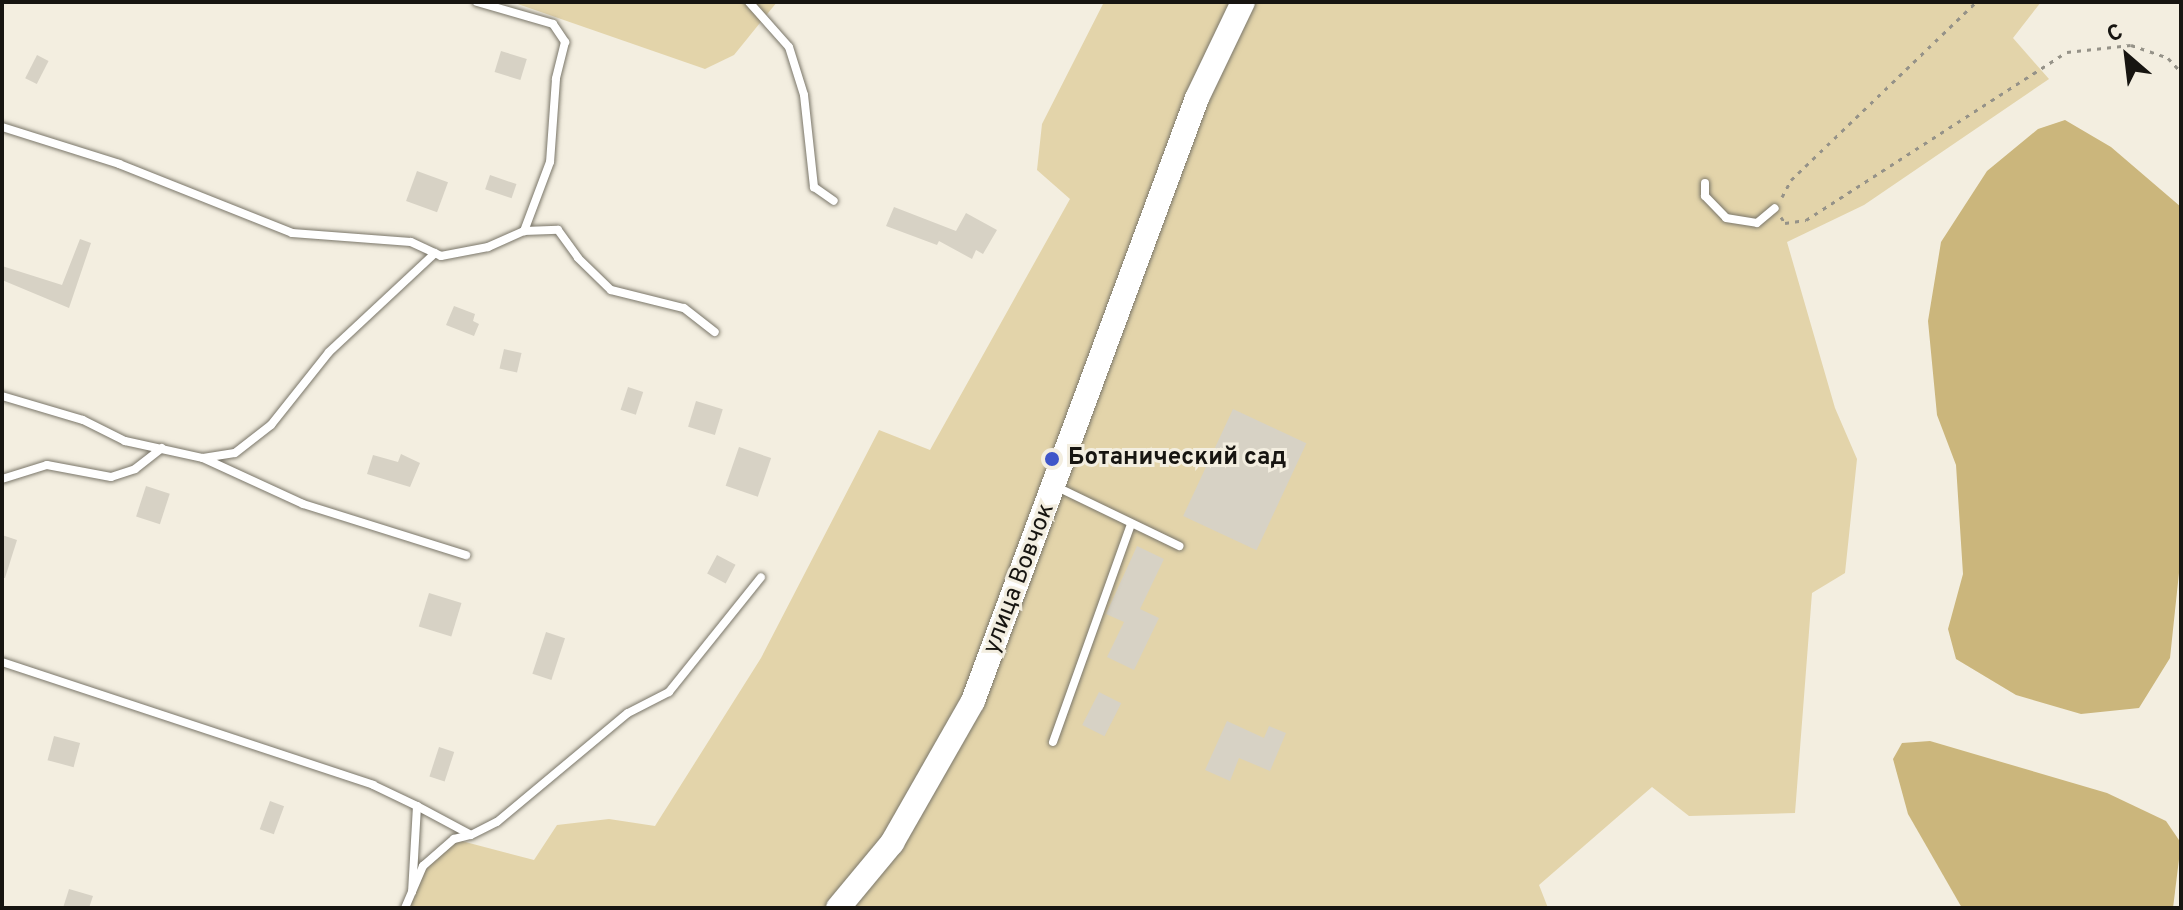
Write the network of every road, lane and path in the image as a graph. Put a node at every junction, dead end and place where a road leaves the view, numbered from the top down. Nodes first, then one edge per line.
1 (477, 2) edge
2 (749, 2) edge
3 (1243, 2) edge
4 (1976, 2) edge
5 (2181, 72) edge
6 (2, 127) edge
7 (1705, 183) dead end
8 (834, 201) dead end
9 (1775, 208) junction
10 (524, 231) junction
11 (435, 253) junction
12 (715, 332) dead end
13 (2, 396) edge
14 (162, 448) junction
15 (203, 458) junction
16 (2, 479) edge
17 (1056, 487) junction
18 (1131, 524) junction
19 (1179, 546) dead end
20 (466, 555) dead end
21 (761, 577) dead end
22 (2, 662) edge
23 (1053, 742) dead end
24 (417, 806) junction
25 (471, 835) junction
26 (412, 892) junction
27 (405, 908) edge
28 (838, 908) edge

1 - 10 lane
2 - 8 lane
3 - 17 street, улица Вовчок
4 - 9 path
5 - 9 path
6 - 11 lane
7 - 9 lane
10 - 11 lane
10 - 12 lane
11 - 15 lane
13 - 14 lane
14 - 15 lane
14 - 16 lane
15 - 20 lane
17 - 18 lane
17 - 28 street, улица Вовчок
18 - 19 lane
18 - 23 lane
21 - 25 lane
22 - 24 lane
24 - 25 lane
24 - 26 lane
25 - 26 lane
26 - 27 lane

